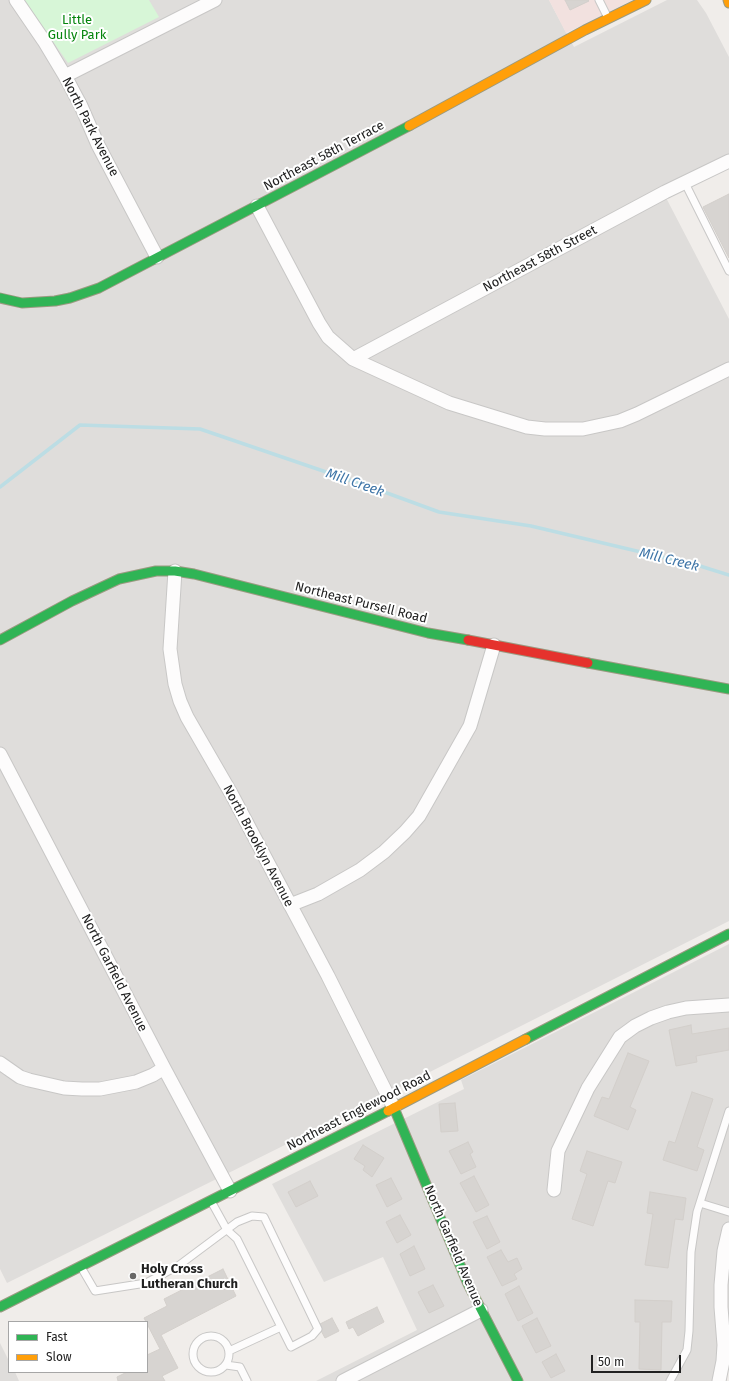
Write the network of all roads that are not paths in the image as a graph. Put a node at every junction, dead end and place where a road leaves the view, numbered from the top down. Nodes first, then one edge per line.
1 (16, 0) edge
2 (215, 0) edge
3 (599, 0) edge
4 (641, 1) edge
5 (608, 18) junction
6 (65, 76) junction
7 (729, 161) edge
8 (685, 183) junction
9 (257, 206) junction
10 (157, 258) junction
11 (729, 271) edge
12 (3, 299) edge
13 (353, 359) junction
14 (729, 369) edge
15 (176, 571) junction
16 (0, 640) edge
17 (494, 645) junction
18 (729, 689) edge
19 (0, 754) edge
20 (290, 905) junction
21 (729, 934) edge
22 (729, 1005) edge
23 (0, 1063) edge
24 (164, 1068) junction
25 (394, 1108) junction
26 (729, 1111) edge
27 (554, 1190) dead end
28 (230, 1191) junction
29 (211, 1200) junction
30 (700, 1203) junction
31 (729, 1212) edge
32 (729, 1229) edge
33 (226, 1230) junction
34 (81, 1266) junction
35 (725, 1296) edge
36 (0, 1307) edge
37 (481, 1310) junction
38 (281, 1327) junction
39 (229, 1351) junction
40 (226, 1365) junction
41 (247, 1381) edge
42 (343, 1381) edge
43 (518, 1381) edge
44 (670, 1381) edge
45 (719, 1381) edge

1 - 6 street, North Park Avenue
2 - 6 street
3 - 5 lane
4 - 5 street, Northeast 58th Terrace
5 - 9 street, Northeast 58th Terrace
6 - 10 street, North Park Avenue
7 - 8 street, Northeast 58th Street
8 - 11 lane
8 - 13 street, Northeast 58th Street
9 - 10 street, Northeast 58th Terrace
9 - 13 street
10 - 12 street, Northeast 58th Terrace
13 - 14 street
15 - 16 street, Northeast Pursell Road
15 - 17 street, Northeast Pursell Road
15 - 20 street, North Brooklyn Avenue
17 - 18 street, Northeast Pursell Road
17 - 20 street
19 - 24 street, North Garfield Avenue
20 - 25 street, North Brooklyn Avenue
21 - 25 street, Northeast Englewood Road
22 - 27 street
23 - 24 street
24 - 28 street, North Garfield Avenue
25 - 28 street, Northeast Englewood Road
25 - 37 street, North Garfield Avenue
26 - 30 lane
28 - 29 street, Northeast Englewood Road
29 - 33 lane
29 - 34 street, Northeast Englewood Road
30 - 31 lane
30 - 44 lane
32 - 35 street
33 - 34 lane
33 - 38 lane
33 - 38 lane
34 - 36 street, Northeast Englewood Road
35 - 45 street
37 - 42 street
37 - 43 street, North Garfield Avenue
38 - 39 lane
39 - 40 lane
39 - 40 lane
40 - 41 lane

